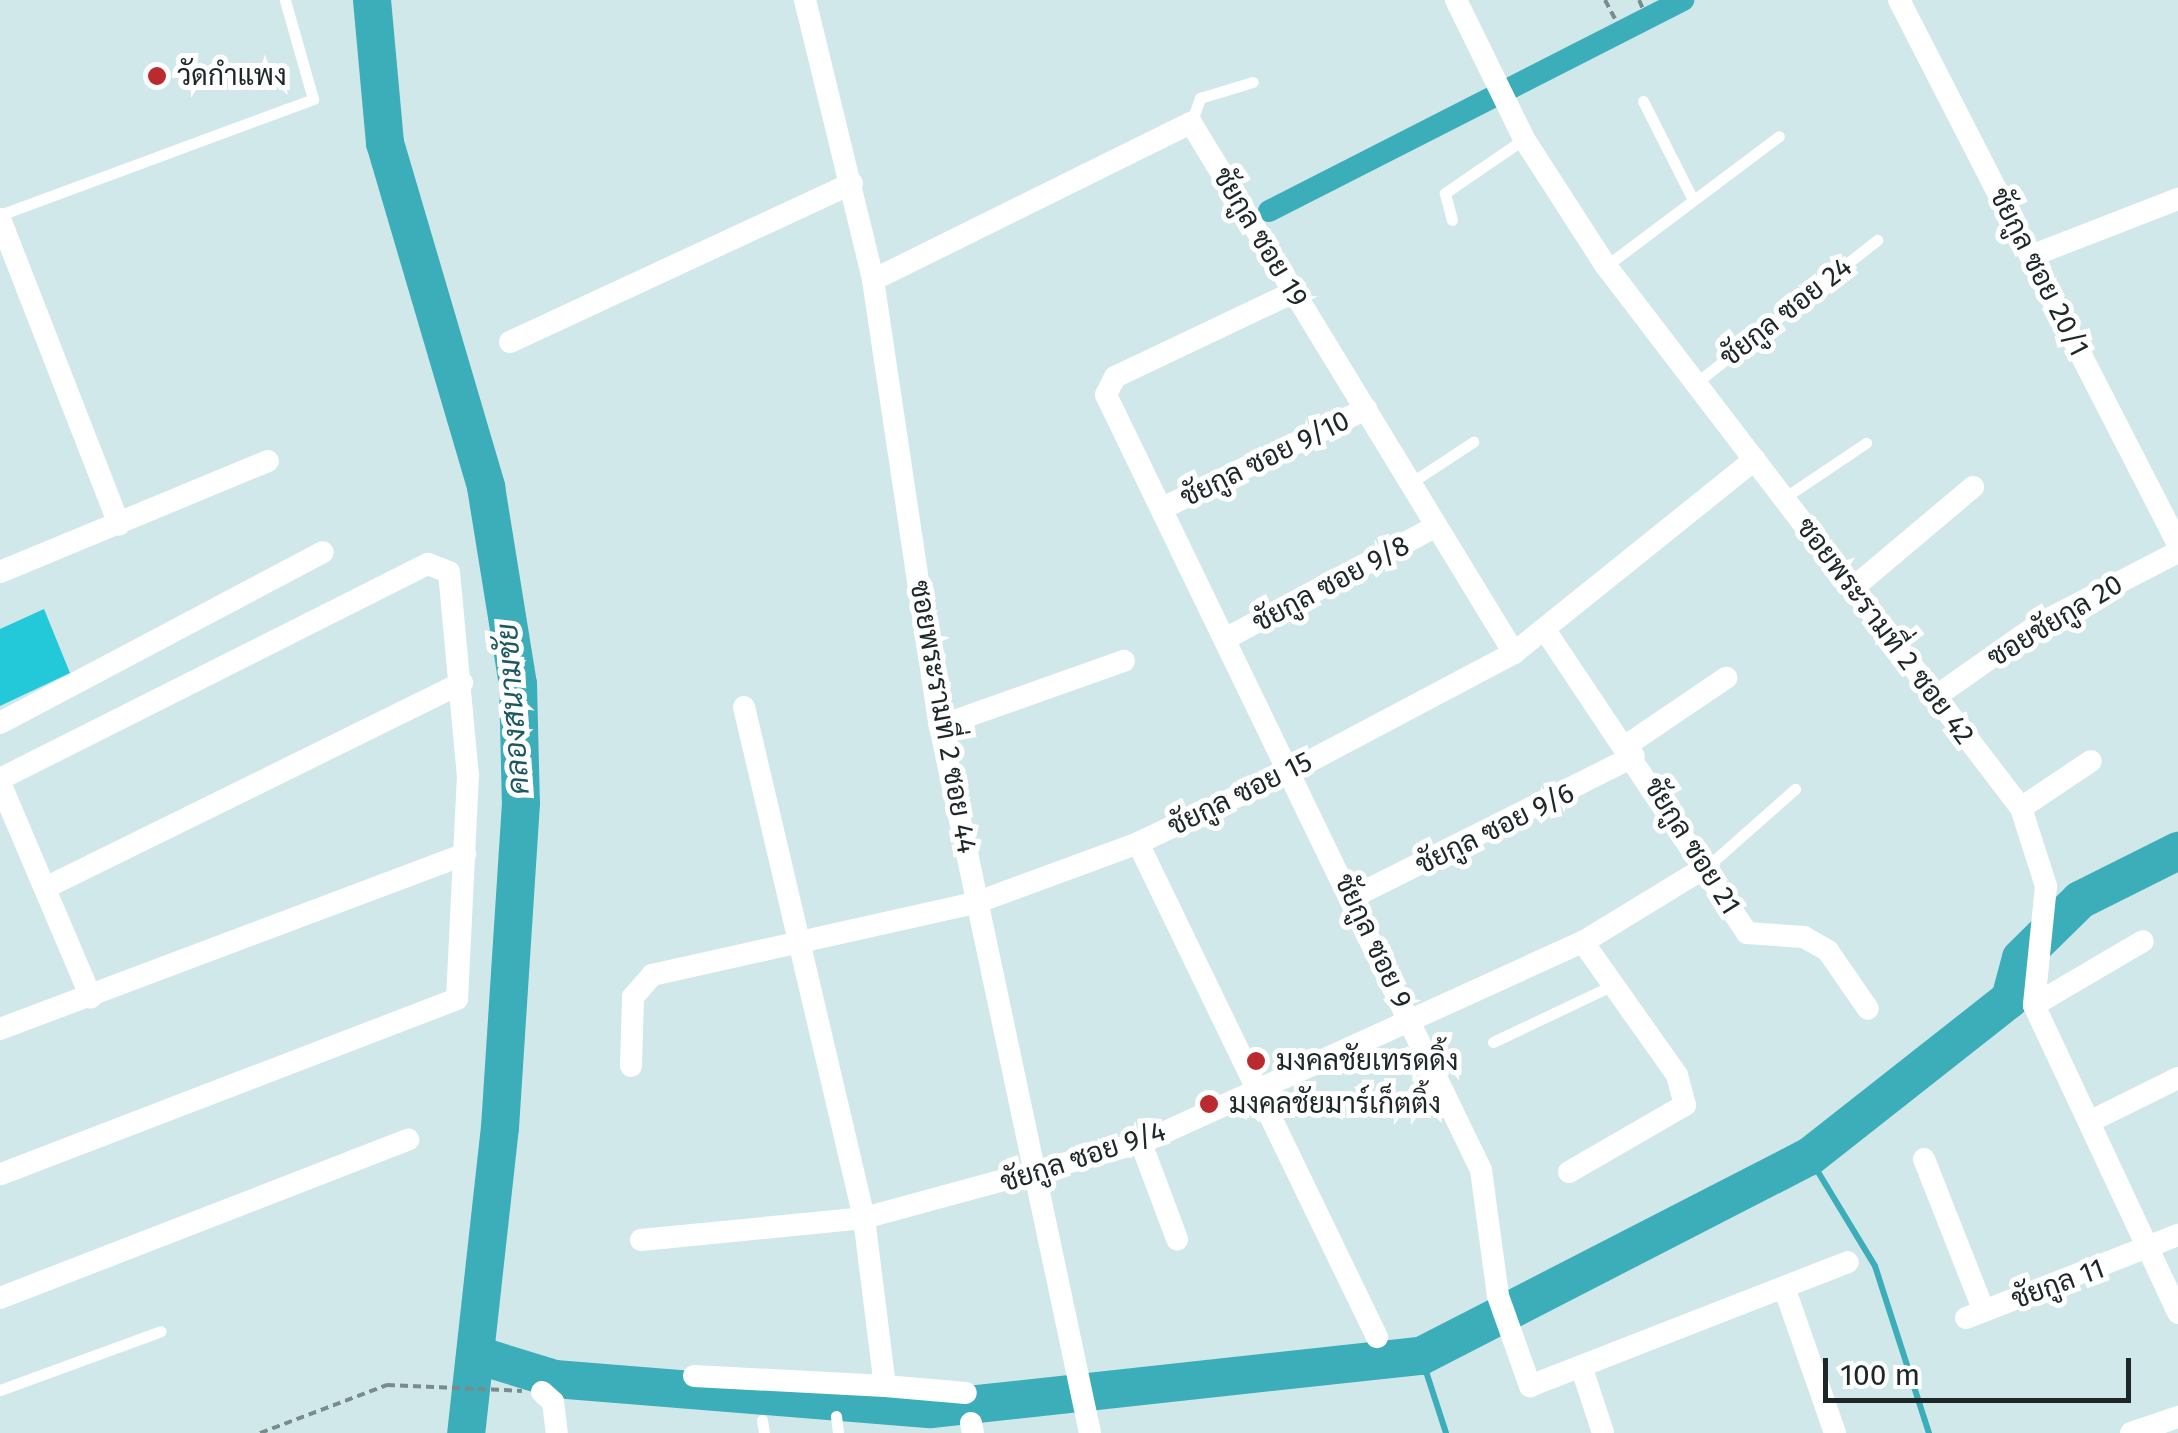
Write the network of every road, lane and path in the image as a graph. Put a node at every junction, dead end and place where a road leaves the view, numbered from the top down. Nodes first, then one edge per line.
1 (284, 0) edge
2 (804, 0) edge
3 (1456, 0) edge
4 (1605, 0) edge
5 (1638, 0) edge
6 (1899, 0) edge
7 (1644, 11) dead end
8 (1617, 23) dead end
9 (1253, 82) dead end
10 (1643, 102) dead end
11 (1191, 123) junction
12 (1780, 136) dead end
13 (1524, 139) junction
14 (852, 183) junction
15 (2178, 199) edge
16 (1693, 200) junction
17 (0, 217) edge
18 (1452, 220) dead end
19 (1877, 240) dead end
20 (2031, 256) junction
21 (1606, 266) junction
22 (872, 280) junction
23 (1294, 292) junction
24 (510, 342) dead end
25 (1696, 383) junction
26 (1366, 409) junction
27 (1473, 442) dead end
28 (1866, 443) dead end
29 (1755, 459) junction
30 (268, 461) dead end
31 (1410, 484) junction
32 (1973, 487) dead end
33 (1784, 498) junction
34 (1163, 508) junction
35 (119, 525) junction
36 (1436, 527) junction
37 (2178, 544) edge
38 (323, 552) dead end
39 (2178, 552) edge
40 (0, 572) edge
41 (1853, 588) junction
42 (1545, 630) junction
43 (1225, 639) junction
44 (1514, 653) junction
45 (1124, 661) dead end
46 (1726, 678) dead end
47 (462, 683) junction
48 (1935, 697) junction
49 (744, 708) dead end
50 (0, 723) edge
51 (940, 726) junction
52 (1631, 750) junction
53 (2092, 761) dead end
54 (1293, 770) junction
55 (0, 781) edge
56 (1795, 789) dead end
57 (2021, 808) junction
58 (1138, 842) junction
59 (465, 854) junction
60 (1709, 866) junction
61 (45, 888) junction
62 (1353, 897) junction
63 (978, 902) junction
64 (2143, 941) dead end
65 (1583, 942) junction
66 (798, 943) junction
67 (1609, 987) junction
68 (91, 997) junction
69 (2034, 1005) junction
70 (1868, 1010) dead end
71 (1410, 1019) junction
72 (0, 1030) edge
73 (1492, 1042) dead end
74 (631, 1066) dead end
75 (2178, 1078) edge
76 (1259, 1090) junction
77 (2090, 1122) junction
78 (408, 1140) dead end
79 (1141, 1143) junction
80 (1924, 1158) dead end
81 (1569, 1172) dead end
82 (0, 1174) edge
83 (1040, 1175) junction
84 (864, 1218) junction
85 (2178, 1235) edge
86 (641, 1240) dead end
87 (1177, 1240) dead end
88 (2151, 1249) junction
89 (1848, 1262) dead end
90 (1785, 1290) junction
91 (0, 1298) edge
92 (2178, 1313) edge
93 (161, 1331) dead end
94 (1377, 1337) dead end
95 (1583, 1372) junction
96 (694, 1376) dead end
97 (885, 1386) junction
98 (0, 1390) edge
99 (542, 1392) joint
100 (966, 1393) dead end
101 (836, 1416) dead end
102 (2178, 1416) edge
103 (1088, 1424) edge
104 (260, 1433) edge
105 (557, 1433) edge
106 (838, 1433) edge
107 (1603, 1433) edge
108 (1835, 1433) edge
109 (2131, 1433) edge

1 - 17 lane
2 - 14 street, ซอยพระรามที่ 2 ซอย 44
3 - 13 street, ซอยพระรามที่ 2 ซอย 42
4 - 8 path
5 - 7 path
6 - 20 street, ชัยกูล ซอย 20/1
9 - 11 lane
10 - 16 lane
11 - 22 street
11 - 23 street, ชัยกูล ซอย 19
12 - 16 lane
13 - 18 lane
13 - 21 street, ซอยพระรามที่ 2 ซอย 42
14 - 22 street, ซอยพระรามที่ 2 ซอย 44
14 - 24 street
15 - 20 street
16 - 21 lane
17 - 35 street
19 - 25 lane, ชัยกูล ซอย 24
20 - 37 street, ชัยกูล ซอย 20/1
21 - 25 street, ซอยพระรามที่ 2 ซอย 42
22 - 51 street, ซอยพระรามที่ 2 ซอย 44
23 - 26 street, ชัยกูล ซอย 19
23 - 34 street, ชัยกูล ซอย 9
25 - 29 street, ซอยพระรามที่ 2 ซอย 42
26 - 31 street, ชัยกูล ซอย 19
26 - 34 street, ชัยกูล ซอย 9/10
27 - 31 lane
28 - 33 lane
29 - 33 street, ซอยพระรามที่ 2 ซอย 42
29 - 42 street, ชัยกูล ซอย 15
30 - 35 street
31 - 36 street, ชัยกูล ซอย 19
32 - 41 street
33 - 41 street, ซอยพระรามที่ 2 ซอย 42
34 - 43 street, ชัยกูล ซอย 9
35 - 40 street
36 - 43 street, ชัยกูล ซอย 9/8
36 - 44 street, ชัยกูล ซอย 19
38 - 50 street
39 - 48 street, ซอยชัยกูล 20
41 - 48 street, ซอยพระรามที่ 2 ซอย 42
42 - 44 street, ชัยกูล ซอย 15
42 - 52 street, ชัยกูล ซอย 21
43 - 54 street, ชัยกูล ซอย 9
44 - 54 street, ชัยกูล ซอย 15
45 - 51 street
46 - 52 street, ชัยกูล ซอย 9/6
47 - 55 street
47 - 59 street
47 - 61 street
48 - 57 street, ซอยพระรามที่ 2 ซอย 42
49 - 66 street
51 - 63 street, ซอยพระรามที่ 2 ซอย 44
52 - 60 street, ชัยกูล ซอย 21
52 - 62 street, ชัยกูล ซอย 9/6
53 - 57 street
54 - 58 street, ชัยกูล ซอย 15
54 - 62 street, ชัยกูล ซอย 9
55 - 61 street
56 - 60 lane
57 - 69 street, ซอยพระรามที่ 2 ซอย 42
58 - 63 street, ชัยกูล ซอย 15
58 - 76 street
59 - 68 street
59 - 82 street
60 - 65 street, ชัยกูล ซอย 9/4
60 - 70 street, ชัยกูล ซอย 21
61 - 68 street
62 - 71 street, ชัยกูล ซอย 9
63 - 66 street, ชัยกูล ซอย 15
63 - 83 street, ซอยพระรามที่ 2 ซอย 44
64 - 69 street
65 - 67 street
65 - 71 street, ชัยกูล ซอย 9/4
66 - 74 street, ชัยกูล ซอย 15
66 - 84 street
67 - 73 lane
67 - 81 street
68 - 72 street
69 - 77 street, ซอยพระรามที่ 2 ซอย 42
71 - 76 street, ชัยกูล ซอย 9/4
71 - 95 street, ชัยกูล ซอย 9
75 - 77 street
76 - 79 street, ชัยกูล ซอย 9/4
76 - 94 street
77 - 88 street, ซอยพระรามที่ 2 ซอย 42
78 - 91 street
79 - 83 street, ชัยกูล ซอย 9/4
79 - 87 street
80 - 88 street, ชัยกูล 11
83 - 84 street, ชัยกูล ซอย 9/4
83 - 103 street, ซอยพระรามที่ 2 ซอย 44
84 - 86 street, ชัยกูล ซอย 9/4
84 - 97 street
85 - 88 street, ชัยกูล 11
88 - 92 street, ซอยพระรามที่ 2 ซอย 42
89 - 90 street, ชัยกูล ซอย 9
90 - 95 street, ชัยกูล ซอย 9
90 - 108 street
93 - 98 lane
95 - 107 street
96 - 97 street
97 - 100 street
99 - 104 path
99 - 105 street
101 - 106 lane
102 - 109 street

